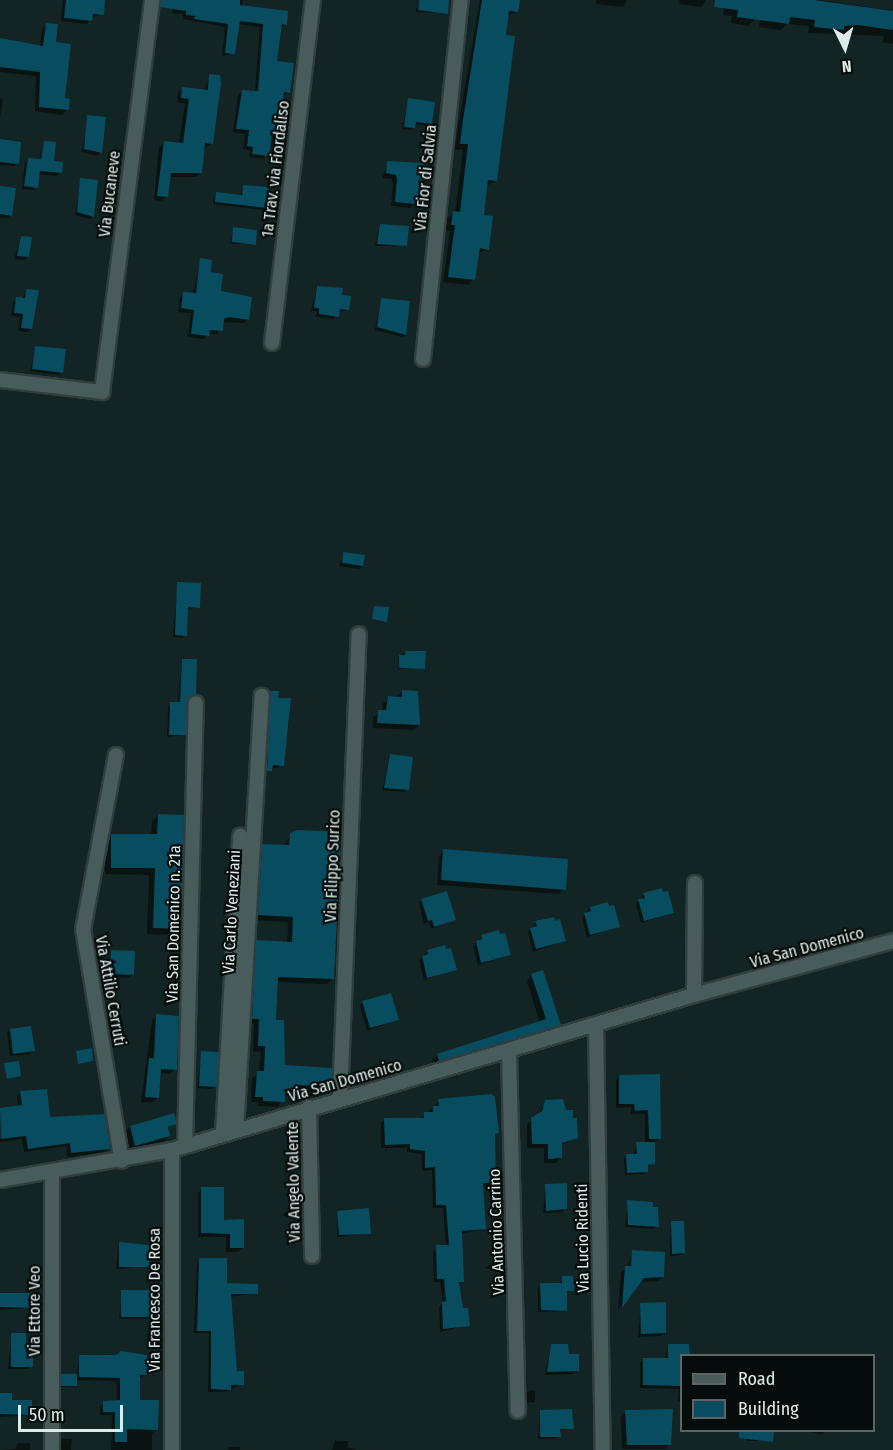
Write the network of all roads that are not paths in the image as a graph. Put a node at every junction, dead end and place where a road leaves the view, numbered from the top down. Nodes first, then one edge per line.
1 (152, 0) edge
2 (313, 0) edge
3 (461, 0) edge
4 (272, 343) dead end
5 (423, 359) dead end
6 (0, 380) edge
7 (358, 634) dead end
8 (261, 696) dead end
9 (196, 703) dead end
10 (116, 755) dead end
11 (240, 835) dead end
12 (695, 883) dead end
13 (893, 941) edge
14 (694, 995) junction
15 (596, 1025) junction
16 (508, 1053) junction
17 (340, 1099) junction
18 (309, 1107) junction
19 (230, 1132) junction
20 (185, 1146) junction
21 (171, 1150) junction
22 (122, 1161) junction
23 (52, 1172) junction
24 (0, 1180) edge
25 (312, 1256) dead end
26 (519, 1411) dead end
27 (52, 1450) edge
28 (172, 1450) edge
29 (603, 1450) edge

1 - 6 street, Via Bucaneve
2 - 4 street, 1a Trav. via Fiordaliso
3 - 5 street, Via Fior di Salvia
7 - 17 street, Via Filippo Surico
8 - 19 street, Via Carlo Veneziani
9 - 20 street, Via San Domenico n. 21a
10 - 22 street, Via Attilio Cerruti
11 - 19 street
12 - 14 street
13 - 14 street, Via San Domenico
14 - 15 street, Via San Domenico
15 - 16 street, Via San Domenico
15 - 29 street, Via Lucio Ridenti
16 - 17 street, Via San Domenico
16 - 26 street, Via Antonio Carrino
17 - 18 street, Via San Domenico
18 - 19 street, Via San Domenico
18 - 25 street, Via Angelo Valente
19 - 20 street, Via San Domenico
20 - 21 street, Via San Domenico
21 - 22 street, Via San Domenico
21 - 28 street, Via Francesco De Rosa
22 - 23 street, Via San Domenico
23 - 24 street, Via San Domenico
23 - 27 street, Via Ettore Veo

